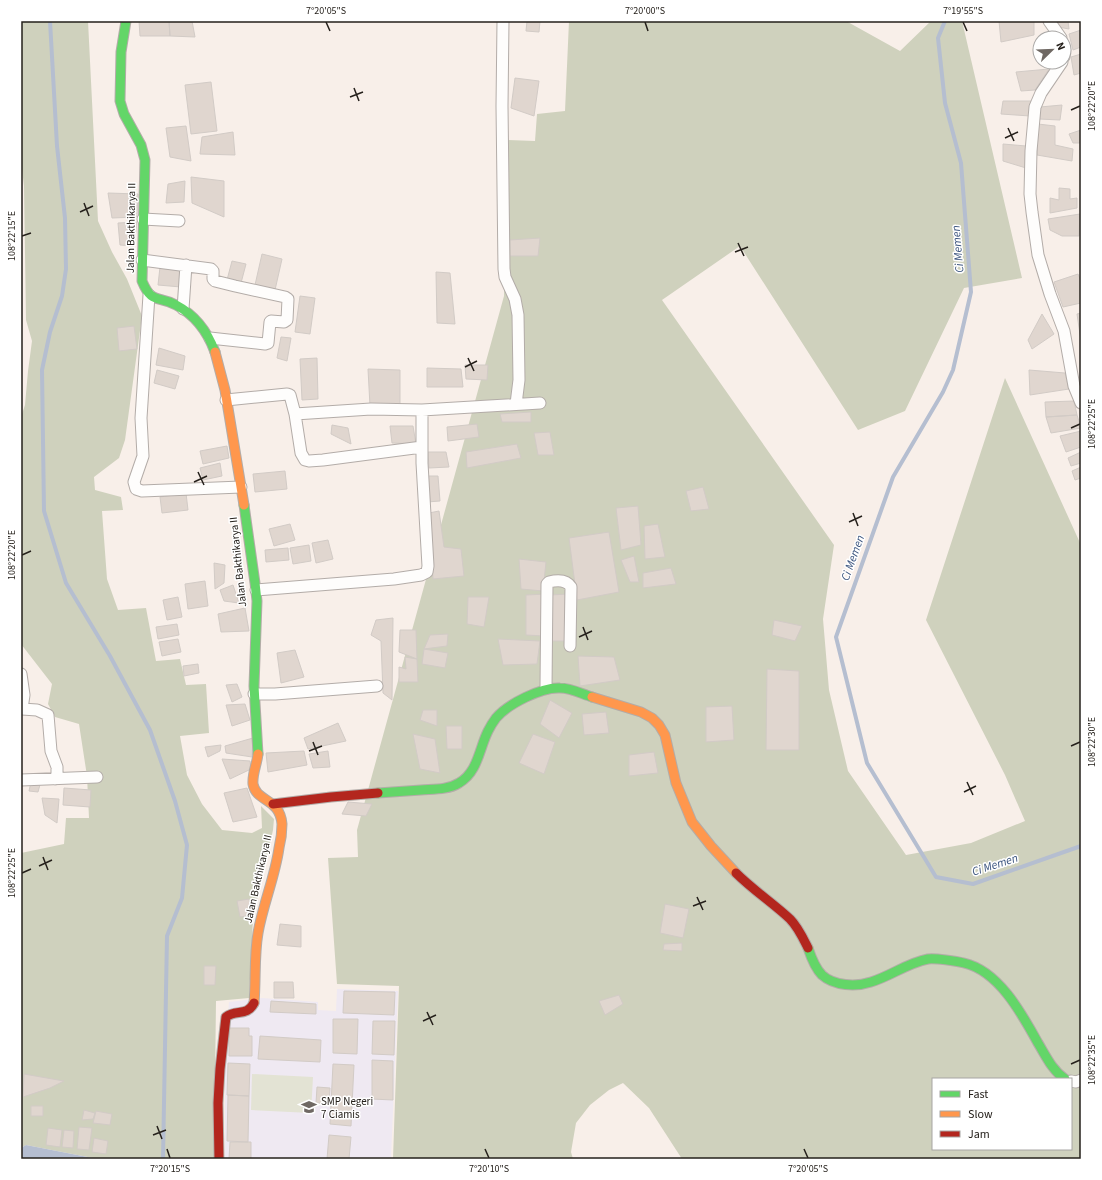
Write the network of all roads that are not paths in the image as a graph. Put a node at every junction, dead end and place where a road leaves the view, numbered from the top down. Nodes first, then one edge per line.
1 (126, 21) edge
2 (503, 21) edge
3 (1049, 21) edge
4 (1055, 30) edge
5 (1057, 70) edge
6 (143, 220) junction
7 (179, 221) dead end
8 (142, 260) junction
9 (186, 265) junction
10 (149, 295) junction
11 (183, 309) junction
12 (210, 338) junction
13 (226, 400) junction
14 (540, 403) dead end
15 (1081, 403) edge
16 (516, 404) junction
17 (422, 410) junction
18 (295, 414) junction
19 (422, 447) junction
20 (241, 487) junction
21 (256, 590) junction
22 (570, 646) dead end
23 (21, 674) edge
24 (377, 686) dead end
25 (546, 688) junction
26 (254, 694) junction
27 (22, 709) edge
28 (97, 777) dead end
29 (55, 779) junction
30 (21, 780) edge
31 (273, 804) junction
32 (1064, 1078) edge
33 (219, 1159) edge

1 - 6 street, Jalan Bakthikarya II
2 - 16 street
3 - 4 street
5 - 15 street
6 - 7 street
6 - 8 street, Jalan Bakthikarya II
8 - 9 street
8 - 10 street, Jalan Bakthikarya II
9 - 11 street
9 - 12 street
10 - 11 street, Jalan Bakthikarya II
10 - 20 street
11 - 12 street, Jalan Bakthikarya II
12 - 13 street, Jalan Bakthikarya II
13 - 18 street
13 - 20 street, Jalan Bakthikarya II
14 - 16 street
16 - 17 street
17 - 18 street
17 - 19 street
18 - 19 street
19 - 21 street
20 - 21 street, Jalan Bakthikarya II
21 - 26 street, Jalan Bakthikarya II
22 - 25 street
23 - 27 street
24 - 26 street
25 - 31 street
25 - 32 street
26 - 31 street, Jalan Bakthikarya II
27 - 29 street
28 - 29 street
29 - 30 street
31 - 33 street, Jalan Bakthikarya II

